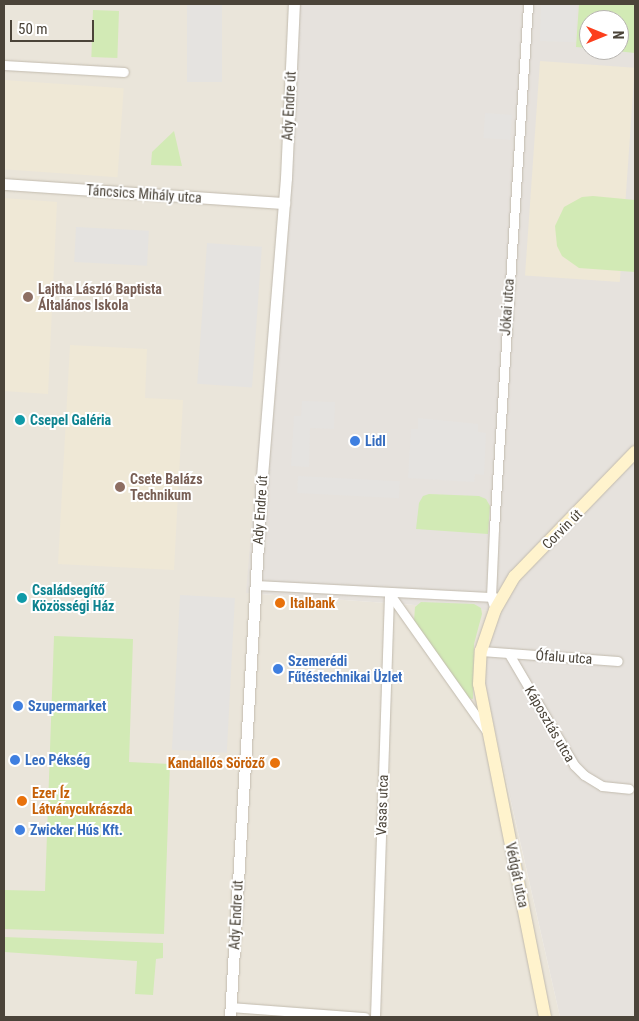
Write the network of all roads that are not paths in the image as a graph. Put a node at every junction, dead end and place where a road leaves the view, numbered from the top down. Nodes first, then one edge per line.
1 (294, 4) edge
2 (528, 4) edge
3 (4, 65) edge
4 (124, 72) dead end
5 (4, 184) edge
6 (284, 203) junction
7 (635, 452) edge
8 (256, 585) junction
9 (389, 593) junction
10 (495, 602) junction
11 (481, 651) junction
12 (509, 654) junction
13 (618, 661) dead end
14 (488, 732) junction
15 (629, 789) dead end
16 (230, 1012) edge
17 (365, 1017) edge
18 (376, 1017) edge
19 (546, 1017) edge

1 - 6 street, Ady Endre út
2 - 10 street, Jókai utca
3 - 4 street
5 - 6 street, Táncsics Mihály utca
6 - 8 street, Ady Endre út
7 - 10 main road, Corvin út
8 - 9 street
8 - 16 street, Ady Endre út
9 - 10 street
9 - 14 street, Védgát utca
9 - 18 street, Vasas utca
10 - 11 main road, Védgát utca
11 - 12 street
11 - 14 main road, Védgát utca
12 - 13 street, Ófalu utca
12 - 15 street, Káposztás utca
14 - 19 main road, Védgát utca
16 - 17 street

